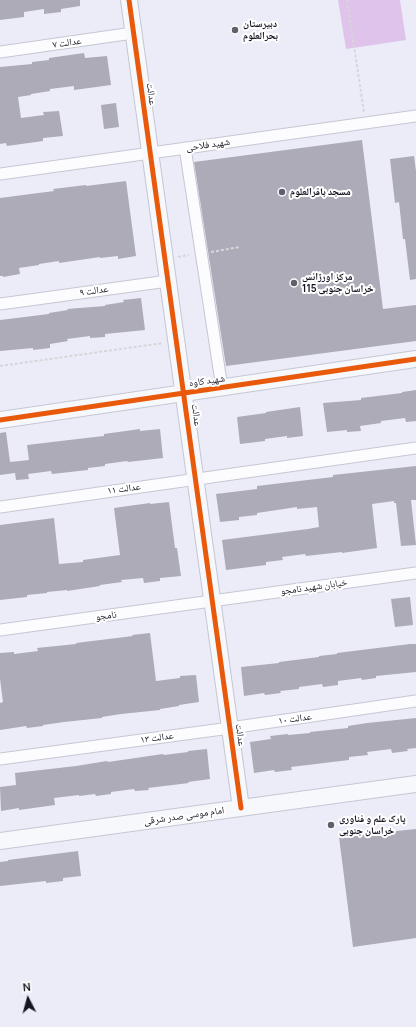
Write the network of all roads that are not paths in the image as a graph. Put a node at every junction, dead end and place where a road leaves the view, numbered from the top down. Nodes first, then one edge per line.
1 (129, 0) edge
2 (134, 33) junction
3 (0, 52) edge
4 (416, 116) edge
5 (185, 148) junction
6 (150, 153) junction
7 (0, 174) edge
8 (168, 281) junction
9 (0, 304) edge
10 (416, 359) edge
11 (222, 388) junction
12 (184, 393) junction
13 (0, 420) edge
14 (416, 448) edge
15 (195, 479) junction
16 (0, 507) edge
17 (416, 573) edge
18 (212, 602) junction
19 (0, 630) edge
20 (416, 701) edge
21 (230, 728) junction
22 (0, 759) edge
23 (416, 784) edge
24 (241, 808) junction
25 (0, 841) edge

1 - 2 street, عدالت
2 - 3 street, عدالت ۷
2 - 6 street, عدالت
4 - 5 street, شهید فلاحی
5 - 6 street, شهید فلاحی
5 - 11 street
6 - 7 street, شهید فلاحی
6 - 8 street, عدالت
8 - 9 street, عدالت ۹
8 - 12 street, عدالت
10 - 11 street, شهید کاوه
11 - 12 street, شهید کاوه
12 - 13 street, شهید کاوه
12 - 15 street, عدالت
14 - 15 street, عدالت ۱۱
15 - 16 street, عدالت ۱۱
15 - 18 street, عدالت
17 - 18 street, خیابان شهید نامجو
18 - 19 street, نامجو
18 - 21 street, عدالت
20 - 21 street, عدالت ۱۰
21 - 22 street, عدالت ۱۳
21 - 24 street, عدالت
23 - 24 street, امام موسی صدر شرقی
24 - 25 street, امام موسی صدر شرقی

